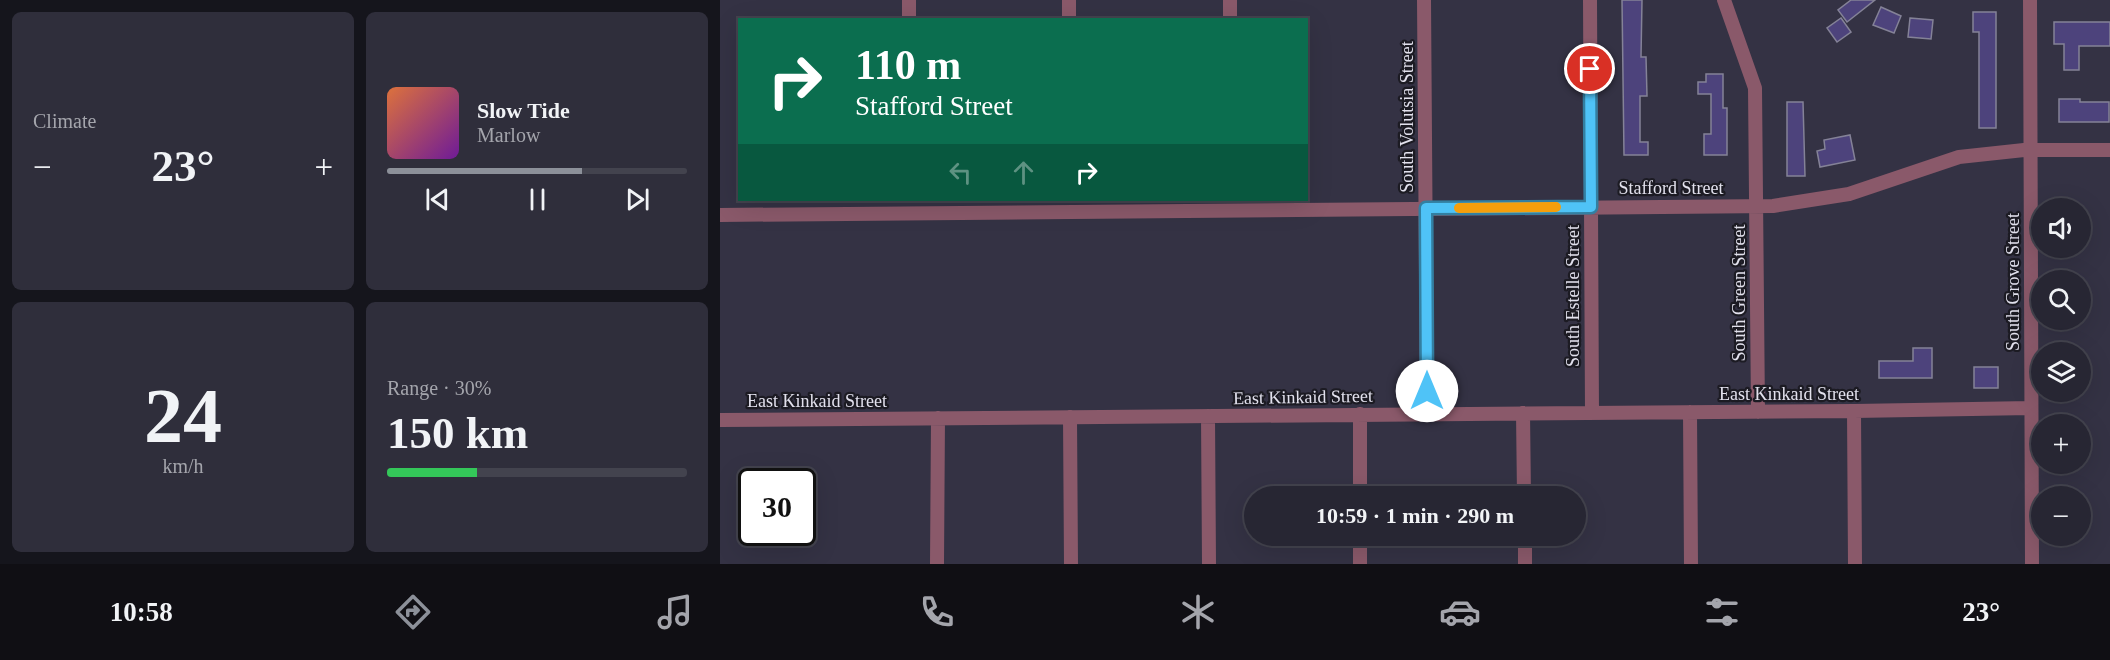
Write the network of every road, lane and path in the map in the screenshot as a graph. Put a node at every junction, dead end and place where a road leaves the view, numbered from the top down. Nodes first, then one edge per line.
1 (909, 0) edge
2 (1069, 0) edge
3 (1230, 0) edge
4 (1424, 0) edge
5 (1590, 0) edge
6 (1724, 0) edge
7 (2030, 0) edge
8 (909, 18) edge
9 (1069, 18) edge
10 (1230, 18) edge
11 (2030, 150) junction
12 (2110, 150) edge
13 (1071, 205) edge
14 (1230, 205) edge
15 (910, 206) edge
16 (1757, 206) junction
17 (1591, 207) junction
18 (1426, 208) junction
19 (720, 215) edge
20 (2031, 408) junction
21 (1854, 411) junction
22 (1592, 412) junction
23 (1690, 412) junction
24 (1758, 412) junction
25 (1523, 413) junction
26 (1360, 414) junction
27 (1427, 414) junction
28 (1208, 416) junction
29 (1070, 417) junction
30 (938, 418) junction
31 (720, 420) edge
32 (1360, 486) edge
33 (1524, 486) edge
34 (1360, 546) edge
35 (1525, 546) edge
36 (937, 564) edge
37 (1071, 564) edge
38 (1209, 564) edge
39 (1360, 564) edge
40 (1525, 564) edge
41 (1691, 564) edge
42 (1855, 564) edge
43 (2032, 564) edge

1 - 8 street
2 - 9 street
3 - 10 street
4 - 18 street, South Volutsia Street
5 - 17 street, South Estelle Street
6 - 16 street, South Green Street
7 - 11 street, South Grove Street
11 - 12 street, Stafford Street
11 - 16 street, Stafford Street
11 - 20 street, South Grove Street
13 - 14 street, Stafford Street
13 - 15 street, Stafford Street
14 - 18 street, Stafford Street
15 - 19 street, Stafford Street
16 - 17 street, Stafford Street
16 - 24 street, South Green Street
17 - 18 street, Stafford Street
17 - 22 street, South Estelle Street
18 - 27 street, South Volutsia Street
20 - 21 street, East Kinkaid Street
20 - 43 street, South Grove Street
21 - 24 street, East Kinkaid Street
21 - 42 street
22 - 23 street, East Kinkaid Street
22 - 25 street, East Kinkaid Street
23 - 24 street, East Kinkaid Street
23 - 41 street
25 - 27 street, East Kinkaid Street
25 - 33 street
26 - 27 street, East Kinkaid Street
26 - 28 street, East Kinkaid Street
26 - 32 street
28 - 29 street, East Kinkaid Street
28 - 38 street
29 - 30 street, East Kinkaid Street
29 - 37 street
30 - 31 street, East Kinkaid Street
30 - 36 street
34 - 39 street
35 - 40 street

